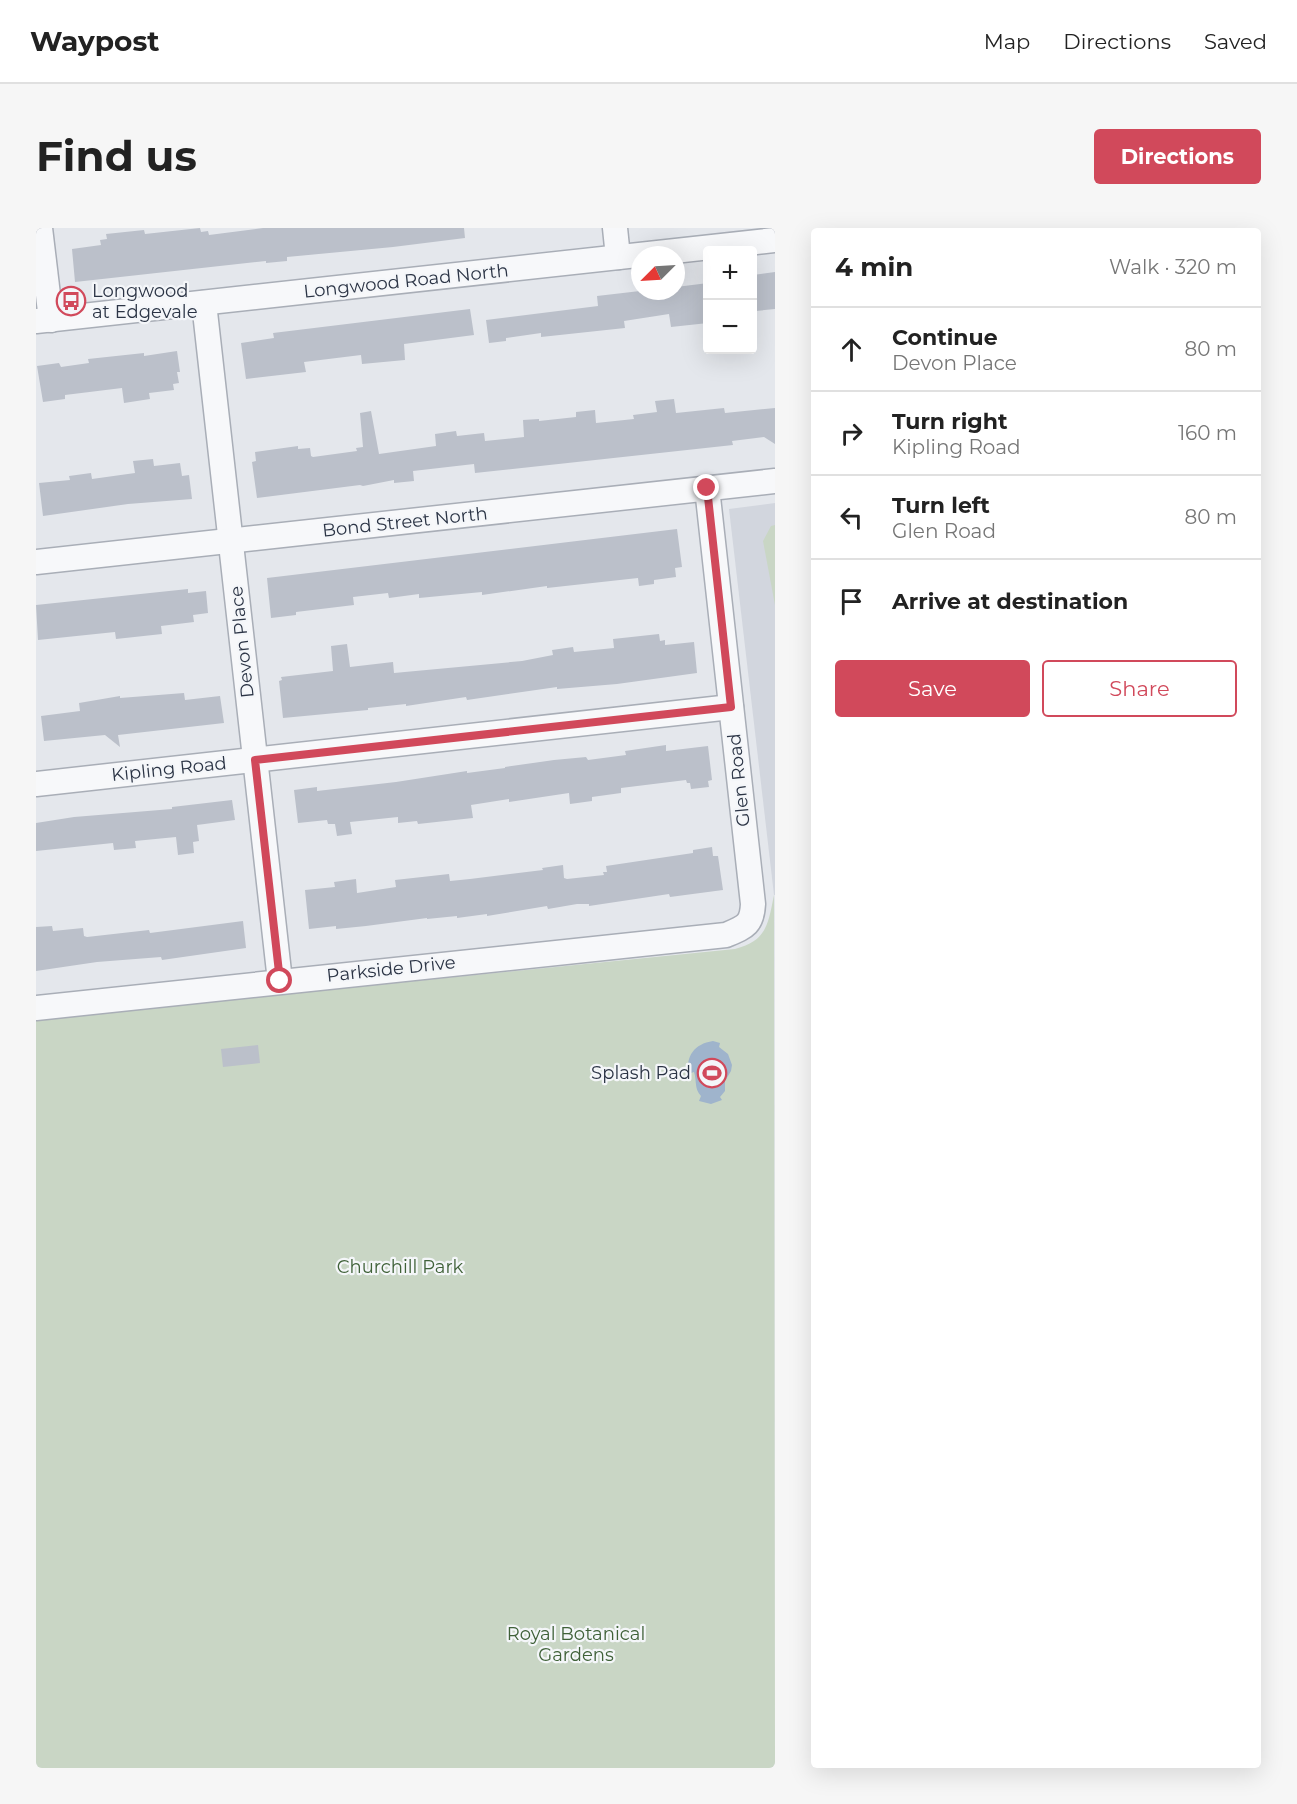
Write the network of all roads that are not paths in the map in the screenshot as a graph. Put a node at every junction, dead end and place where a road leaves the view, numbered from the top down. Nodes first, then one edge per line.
1 (40, 228) edge
2 (615, 228) edge
3 (775, 240) edge
4 (618, 257) junction
5 (204, 303) junction
6 (43, 320) edge
7 (775, 481) edge
8 (707, 488) junction
9 (231, 541) junction
10 (36, 562) edge
11 (731, 707) junction
12 (255, 760) junction
13 (36, 784) edge
14 (746, 927) joint
15 (280, 981) junction
16 (36, 1008) edge

1 - 6 street
2 - 4 street
3 - 4 street, Longwood Road North
4 - 5 street, Longwood Road North
5 - 6 street, Longwood Road North
5 - 9 street, Devon Place
7 - 8 street, Bond Street North
8 - 9 street, Bond Street North
8 - 11 street, Glen Road
9 - 10 street, Bond Street North
9 - 12 street, Devon Place
11 - 12 street, Kipling Road
11 - 14 street, Glen Road
12 - 13 street, Kipling Road
12 - 15 street, Devon Place
14 - 15 street, Parkside Drive
15 - 16 street, Parkside Drive

